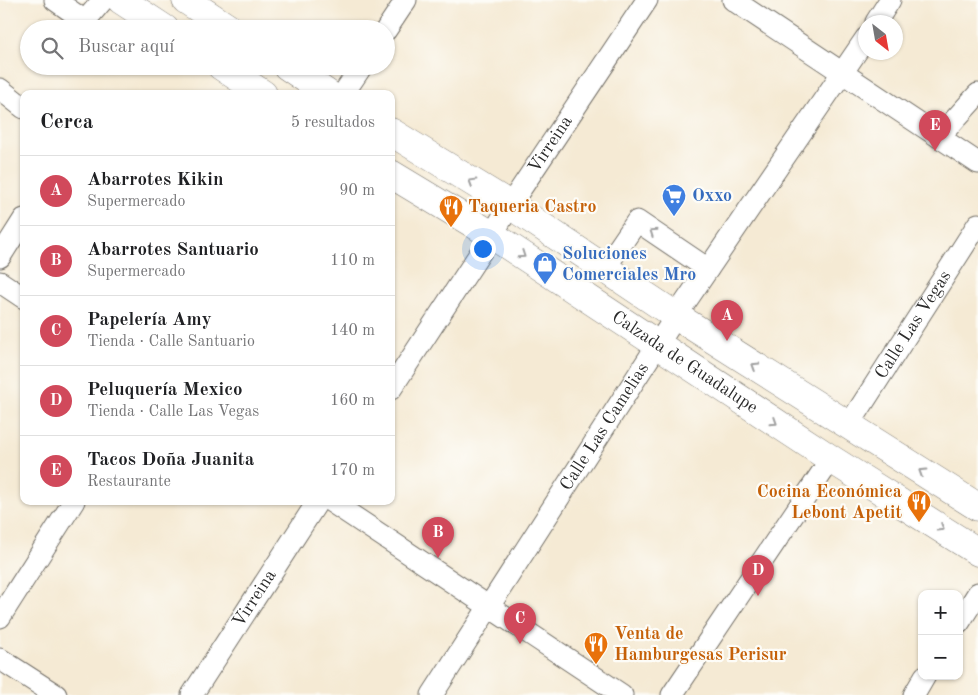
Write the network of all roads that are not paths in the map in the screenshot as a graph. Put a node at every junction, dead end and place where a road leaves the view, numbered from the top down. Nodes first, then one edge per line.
1 (54, 0) edge
2 (103, 0) edge
3 (121, 0) edge
4 (186, 0) edge
5 (406, 0) edge
6 (647, 0) edge
7 (733, 0) edge
8 (890, 0) edge
9 (880, 15) edge
10 (84, 20) edge
11 (86, 20) edge
12 (151, 20) edge
13 (216, 20) edge
14 (393, 20) edge
15 (858, 50) edge
16 (843, 73) junction
17 (234, 75) edge
18 (300, 75) edge
19 (356, 75) edge
20 (0, 90) edge
21 (257, 90) edge
22 (322, 90) edge
23 (346, 90) edge
24 (978, 94) edge
25 (20, 105) edge
26 (395, 134) edge
27 (938, 137) junction
28 (978, 163) edge
29 (395, 176) edge
30 (510, 205) junction
31 (978, 224) edge
32 (20, 225) edge
33 (492, 235) junction
34 (0, 257) edge
35 (605, 268) junction
36 (708, 269) junction
37 (0, 282) edge
38 (20, 295) edge
39 (676, 316) junction
40 (658, 346) junction
41 (395, 384) edge
42 (849, 426) junction
43 (831, 459) junction
44 (71, 505) edge
45 (315, 505) edge
46 (336, 505) edge
47 (978, 507) edge
48 (978, 552) edge
49 (978, 593) edge
50 (489, 607) junction
51 (0, 617) edge
52 (963, 617) edge
53 (0, 659) edge
54 (923, 680) edge
55 (56, 695) edge
56 (192, 695) edge
57 (432, 695) edge
58 (622, 695) edge
59 (672, 695) edge
60 (914, 695) edge

1 - 10 street
2 - 11 street
3 - 12 main road
4 - 13 main road
5 - 14 street
6 - 30 street, Virreina
7 - 16 street
8 - 9 street
15 - 16 street, Calle Las Camelias
16 - 27 street
16 - 36 street, Calle Las Camelias
17 - 21 main road
18 - 22 main road
19 - 23 street
20 - 25 street
24 - 27 street
30 -> 26 main road, Calzada de Guadalupe
27 - 28 street
29 - 33 main road, Calzada de Guadalupe
30 - 33 street, Virreina
30 - 35 main road, Calzada de Guadalupe
31 - 42 street, Calle Las Vegas
32 - 34 street
33 -> 40 main road, Calzada de Guadalupe
33 - 41 street, Virreina
36 -> 35 street
35 - 39 main road, Calzada de Guadalupe
36 - 39 street, Calle Las Camelias
37 - 38 street
39 - 40 street, Calle Las Camelias
42 -> 39 main road, Calzada de Guadalupe
40 -> 43 main road, Calzada de Guadalupe
40 - 50 street, Calle Las Camelias
47 -> 42 main road, Calzada de Guadalupe
43 -> 48 main road, Calzada de Guadalupe
43 - 59 street
44 - 51 street
45 - 56 street, Virreina
46 - 50 street
49 - 52 street
50 - 57 street, Calle Las Camelias
50 - 58 street
53 - 55 street
54 - 60 street

